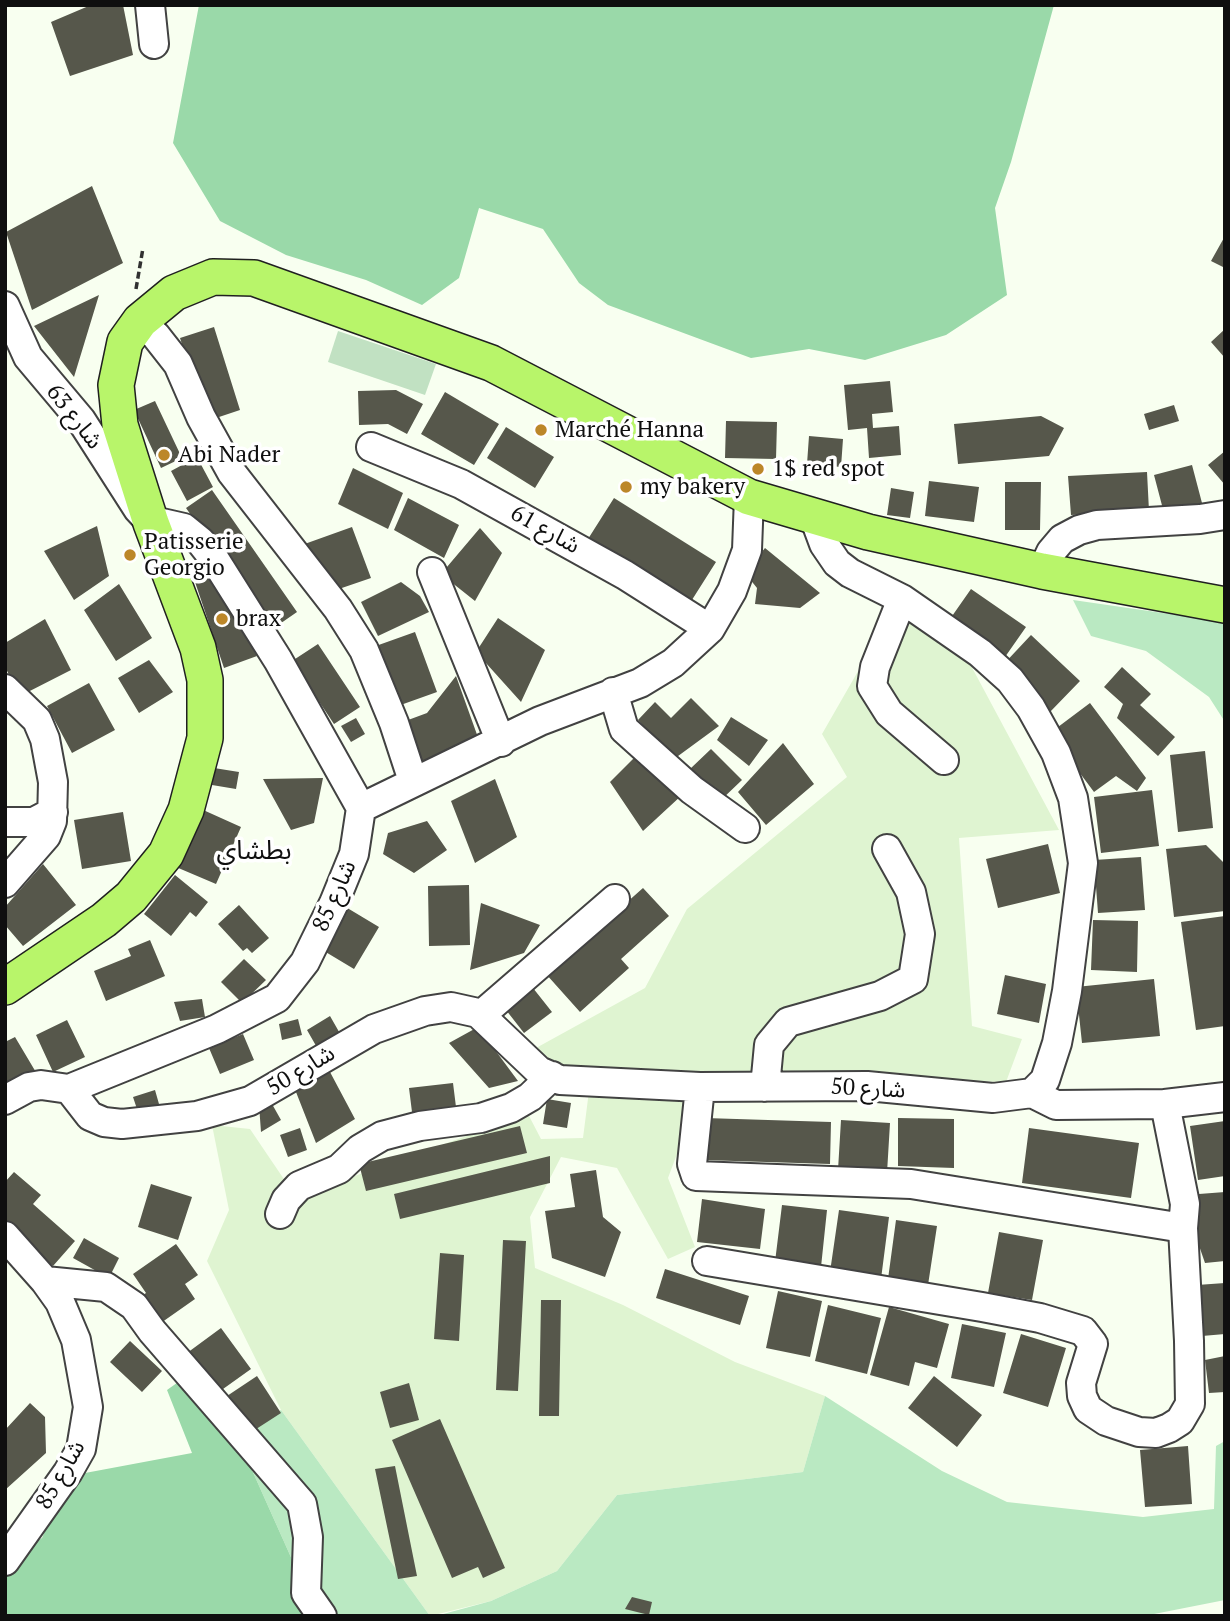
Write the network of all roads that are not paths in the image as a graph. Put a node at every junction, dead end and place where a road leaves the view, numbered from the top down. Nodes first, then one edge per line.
1 (150, 5) edge
2 (154, 44) dead end
3 (5, 306) edge
4 (140, 321) junction
5 (371, 447) dead end
6 (749, 497) junction
7 (1225, 515) edge
8 (814, 517) junction
9 (151, 523) junction
10 (868, 532) junction
11 (193, 535) junction
12 (165, 561) junction
13 (1042, 571) junction
14 (432, 572) dead end
15 (850, 573) junction
16 (902, 599) junction
17 (1225, 605) edge
18 (710, 629) junction
19 (5, 690) edge
20 (613, 692) junction
21 (501, 742) junction
22 (944, 760) dead end
23 (413, 781) junction
24 (361, 808) junction
25 (53, 813) junction
26 (5, 822) edge
27 (745, 828) dead end
28 (887, 849) dead end
29 (5, 883) edge
30 (615, 898) dead end
31 (5, 987) edge
32 (481, 1015) junction
33 (552, 1076) junction
34 (700, 1087) junction
35 (765, 1087) junction
36 (69, 1089) junction
37 (1032, 1093) junction
38 (1225, 1097) edge
39 (5, 1100) edge
40 (1165, 1104) junction
41 (280, 1214) dead end
42 (1183, 1228) junction
43 (5, 1236) edge
44 (706, 1261) dead end
45 (46, 1281) junction
46 (5, 1560) edge
47 (322, 1616) edge

1 - 2 street
3 - 9 street, شارع 63
4 - 6 main road
4 - 9 main road
4 - 23 street
5 - 18 street, شارع 61
6 - 8 main road
6 - 18 street
7 - 13 street
8 - 10 main road
8 - 15 street
9 - 11 street
9 - 12 main road
10 - 13 main road
10 - 15 street
11 - 12 street
11 - 24 street
12 - 31 main road
13 - 17 main road
14 - 21 street
15 - 16 street
16 - 22 street
16 - 37 street
18 - 20 street
19 - 25 street
20 - 21 street
20 - 27 street
21 - 23 street
23 - 24 street
24 - 36 street, شارع 85
25 - 26 street
25 - 29 street
28 - 35 street
30 - 32 street
32 - 33 street, شارع 50
32 - 36 street, شارع 50
33 - 34 street, شارع 50
33 - 41 street
34 - 35 street, شارع 50
34 - 42 street
35 - 37 street, شارع 50
36 - 39 street, شارع 85
37 - 40 street
38 - 40 street
40 - 42 street
42 - 44 street
43 - 45 street, شارع 85
45 - 46 street, شارع 85
45 - 47 street

